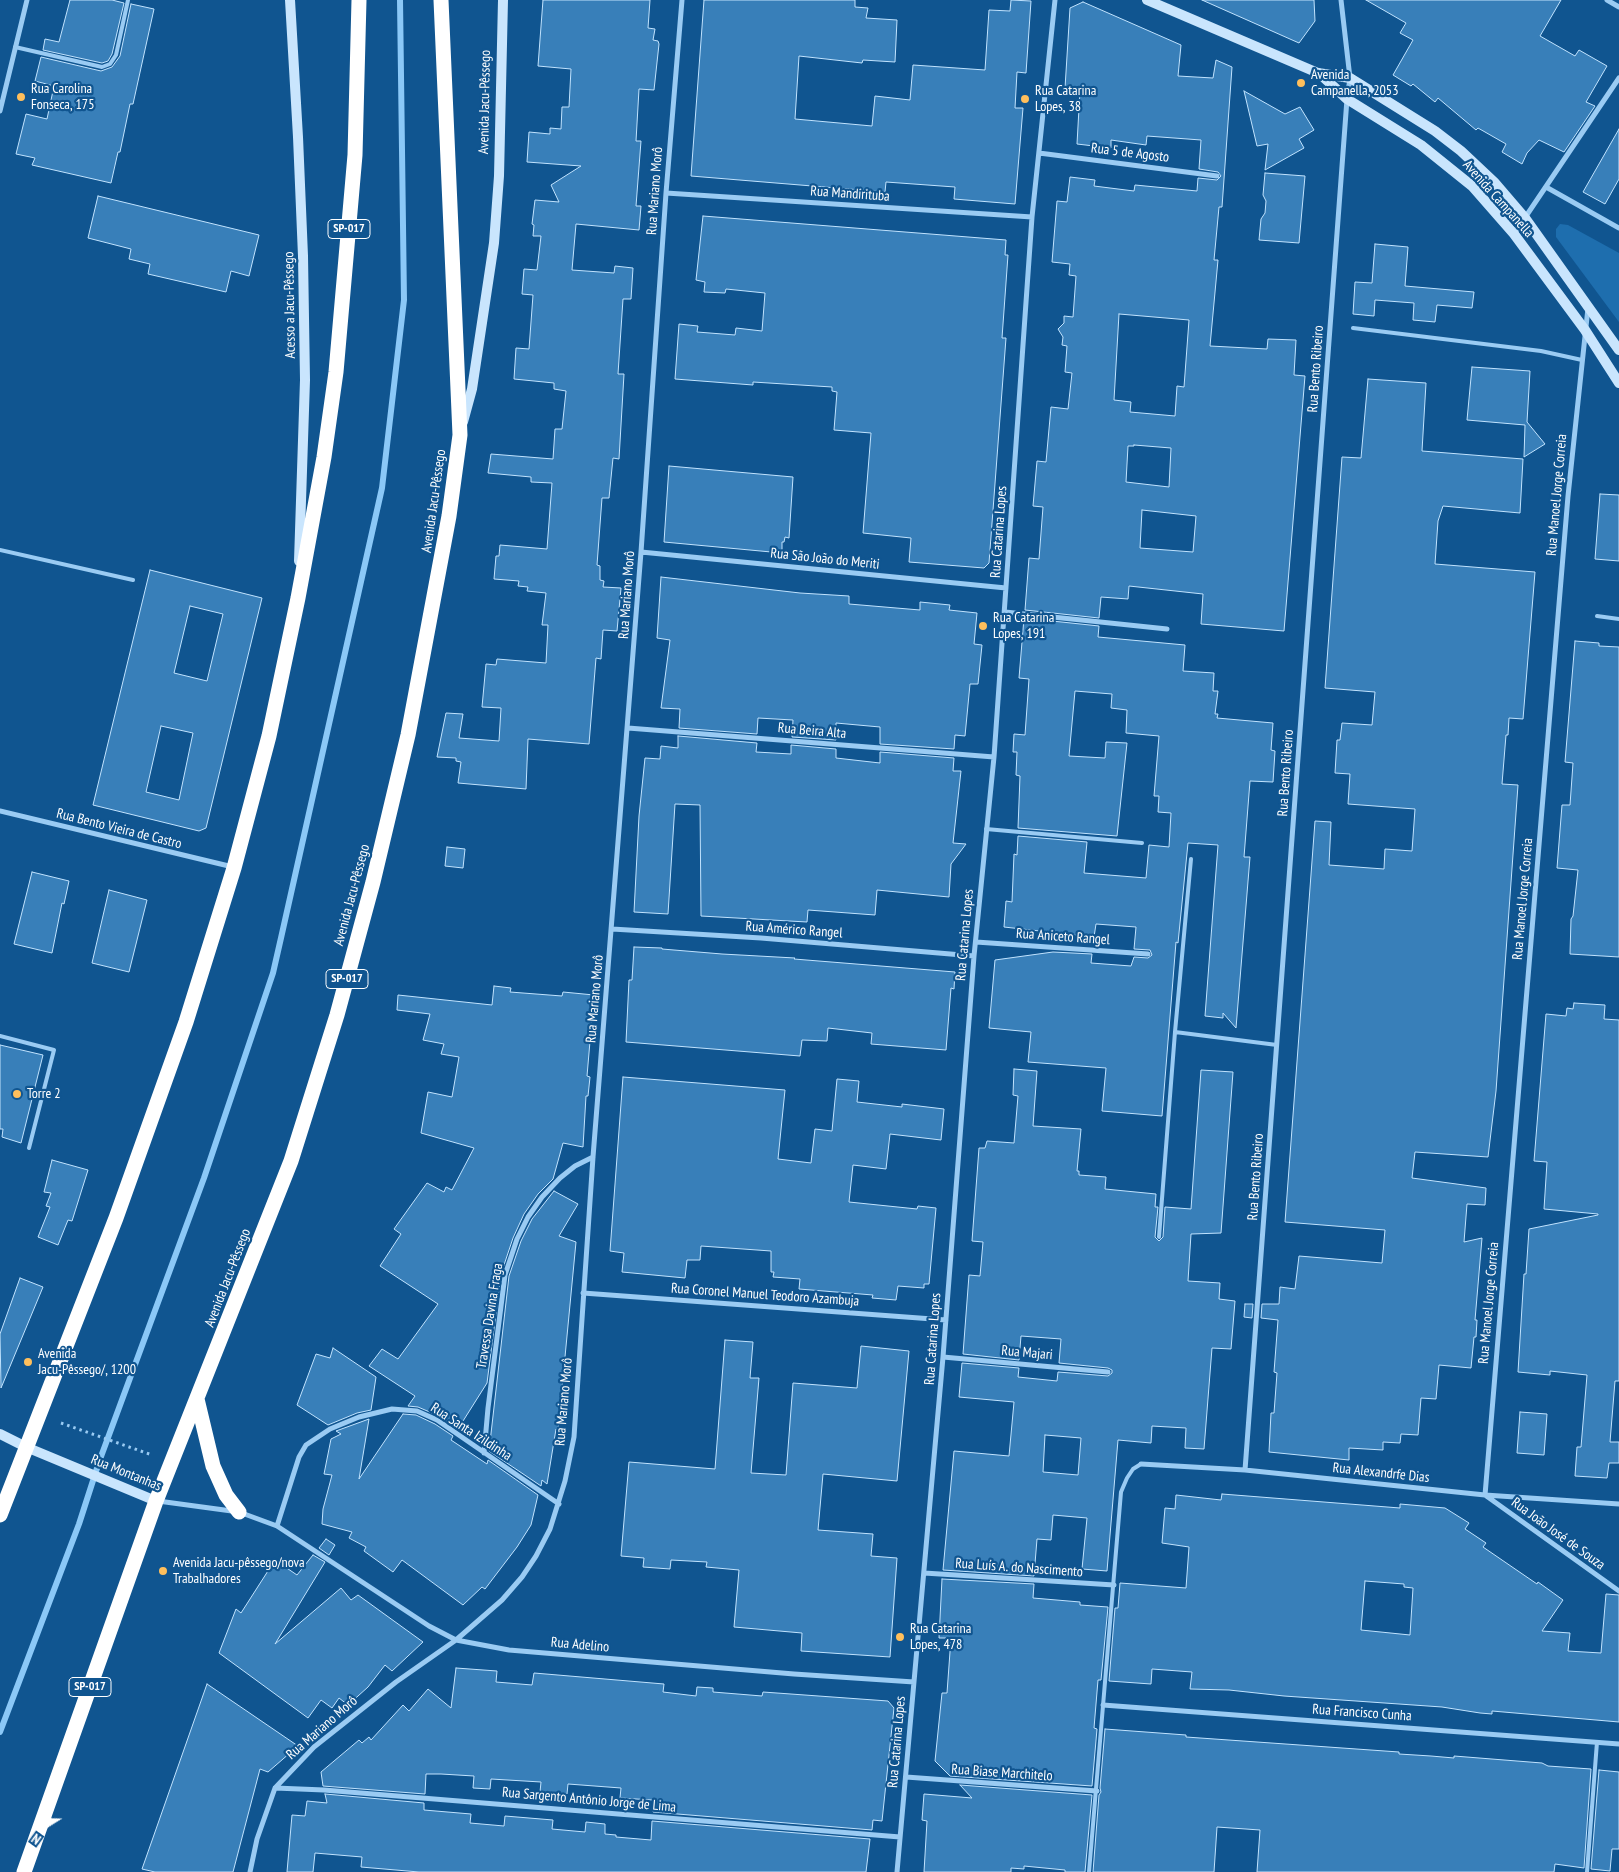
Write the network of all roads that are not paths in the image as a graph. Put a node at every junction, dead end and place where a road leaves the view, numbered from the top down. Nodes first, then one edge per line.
1 (26, 0) edge
2 (128, 0) edge
3 (290, 0) edge
4 (359, 0) edge
5 (440, 0) edge
6 (503, 0) edge
7 (682, 0) edge
8 (1055, 0) edge
9 (1146, 0) edge
10 (1341, 0) edge
11 (1607, 0) edge
12 (1619, 7) edge
13 (15, 47) junction
14 (1318, 73) junction
15 (1350, 78) junction
16 (1619, 78) edge
17 (1347, 99) junction
18 (0, 111) edge
19 (1039, 153) junction
20 (1217, 176) dead end
21 (1546, 186) junction
22 (666, 193) junction
23 (1032, 216) junction
24 (1525, 218) junction
25 (1619, 228) edge
26 (1514, 234) junction
27 (1588, 306) junction
28 (1353, 328) dead end
29 (1585, 330) junction
30 (1619, 350) edge
31 (1582, 360) junction
32 (1619, 383) edge
33 (460, 435) junction
34 (0, 550) edge
35 (641, 552) junction
36 (133, 580) dead end
37 (1006, 588) junction
38 (298, 598) junction
39 (1005, 612) junction
40 (1596, 616) dead end
41 (1619, 619) edge
42 (1167, 629) dead end
43 (628, 728) junction
44 (994, 757) junction
45 (0, 811) edge
46 (986, 829) junction
47 (1142, 843) dead end
48 (1191, 859) dead end
49 (234, 868) junction
50 (612, 929) junction
51 (976, 942) junction
52 (1148, 954) dead end
53 (974, 956) junction
54 (1175, 1032) junction
55 (0, 1036) edge
56 (1278, 1045) junction
57 (29, 1148) dead end
58 (593, 1157) junction
59 (1159, 1237) dead end
60 (583, 1293) junction
61 (946, 1320) junction
62 (943, 1357) junction
63 (1108, 1372) dead end
64 (198, 1399) junction
65 (0, 1434) edge
66 (26, 1447) junction
67 (484, 1453) junction
68 (1141, 1464) joint
69 (1245, 1470) junction
70 (1484, 1494) junction
71 (156, 1501) junction
72 (559, 1504) junction
73 (1619, 1504) edge
74 (240, 1512) junction
75 (0, 1515) edge
76 (277, 1526) junction
77 (924, 1573) junction
78 (1114, 1585) junction
79 (1619, 1591) edge
80 (456, 1640) junction
81 (914, 1682) junction
82 (1103, 1705) junction
83 (1597, 1742) junction
84 (1619, 1744) edge
85 (906, 1777) junction
86 (275, 1788) junction
87 (1097, 1791) junction
88 (900, 1837) junction
89 (24, 1872) edge
90 (250, 1872) edge
91 (898, 1872) edge
92 (1089, 1872) edge
93 (1587, 1872) edge

1 - 13 street
2 - 13 lane
3 - 38 street, Acesso a Jacu-Pêssego
4 - 38 highway, SP-017
5 - 33 highway, SP-017
6 - 33 street, Avenida Jacu-Pêssego
7 - 22 street, Rua Mariano Morô
8 - 19 street, Rua Catarina Lopes
9 - 14 street, Avenida Campanella
10 - 15 street, Rua Bento Ribeiro
11 - 12 street
13 - 18 street
14 - 15 street, Avenida Campanella
14 - 17 street, Avenida Campanella
15 - 17 street, Rua Bento Ribeiro
15 - 24 street, Avenida Campanella
16 - 21 street
17 - 26 street, Avenida Campanella
17 - 56 street, Rua Bento Ribeiro
19 - 20 street, Rua 5 de Agosto
19 - 23 street, Rua Catarina Lopes
21 - 24 street
21 - 25 street
22 - 23 street, Rua Mandirituba
22 - 35 street, Rua Mariano Morô
23 - 37 street, Rua Catarina Lopes
24 - 26 street
24 - 27 street, Avenida Campanella
26 - 29 street, Avenida Campanella
27 - 29 street, Rua Manoel Jorge Correia
27 - 30 street, Avenida Campanella
28 - 31 lane
29 - 31 street, Rua Manoel Jorge Correia
29 - 32 street, Avenida Campanella
31 - 70 street, Rua Manoel Jorge Correia
33 - 64 highway, Avenida Jacu-Pêssego / SP-017
34 - 36 lane
35 - 37 street, Rua São João do Meriti
35 - 43 street, Rua Mariano Morô
37 - 39 street, Rua Catarina Lopes
38 - 49 highway, SP-017
39 - 42 street
39 - 44 street, Rua Catarina Lopes
40 - 41 lane
43 - 44 street, Rua Beira Alta
43 - 50 street, Rua Mariano Morô
44 - 46 street, Rua Catarina Lopes
45 - 49 street, Rua Bento Vieira de Castro
46 - 47 lane
46 - 51 street, Rua Catarina Lopes
48 - 54 lane
49 - 66 highway, SP-017
50 - 53 street, Rua Américo Rangel
50 - 58 street, Rua Mariano Morô
51 - 52 street, Rua Aniceto Rangel
51 - 53 street, Rua Catarina Lopes
53 - 61 street, Rua Catarina Lopes
54 - 56 lane
54 - 59 lane
55 - 57 lane
56 - 69 street, Rua Bento Ribeiro
58 - 60 street, Rua Mariano Morô
58 - 67 street, Travessa Davina Fraga
60 - 61 street, Rua Coronel Manuel Teodoro Azambuja
60 - 72 street, Rua Mariano Morô
61 - 62 street, Rua Catarina Lopes
62 - 63 street, Rua Majari
62 - 77 street, Rua Catarina Lopes
64 - 71 highway, Avenida Jacu-Pêssego / SP-017
64 - 74 highway
65 - 66 street, Rua Montanhas
66 - 71 street, Rua Montanhas
66 - 75 highway, SP-017
67 - 72 street, Rua Santa Izildinha
67 - 76 street, Rua Santa Izildinha
68 - 69 street, Rua Alexandrfe Dias
68 - 78 lane
69 - 70 street, Rua Alexandrfe Dias
70 - 73 street, Rua Alexandrfe Dias
70 - 79 street, Rua João José de Souza
71 - 74 street, Rua Montanhas
71 - 89 highway, Avenida Jacu-Pêssego / SP-017
72 - 80 street, Rua Mariano Morô
74 - 76 street, Rua Montanhas
76 - 80 street, Rua Adelino
77 - 78 street, Rua Luís A. do Nascimento
77 - 81 street, Rua Catarina Lopes
78 - 82 lane
80 - 81 street, Rua Adelino
80 - 86 street, Rua Mariano Morô
81 - 85 street, Rua Catarina Lopes
82 - 83 street, Rua Francisco Cunha
82 - 87 lane
83 - 84 street, Rua Francisco Cunha
83 - 93 lane
85 - 87 street, Rua Biase Marchitelo
85 - 88 street, Rua Catarina Lopes
86 - 88 street, Rua Sargento Antônio Jorge de Lima
86 - 90 street, Rua Mariano Morô
87 - 92 lane
88 - 91 street, Rua Catarina Lopes

